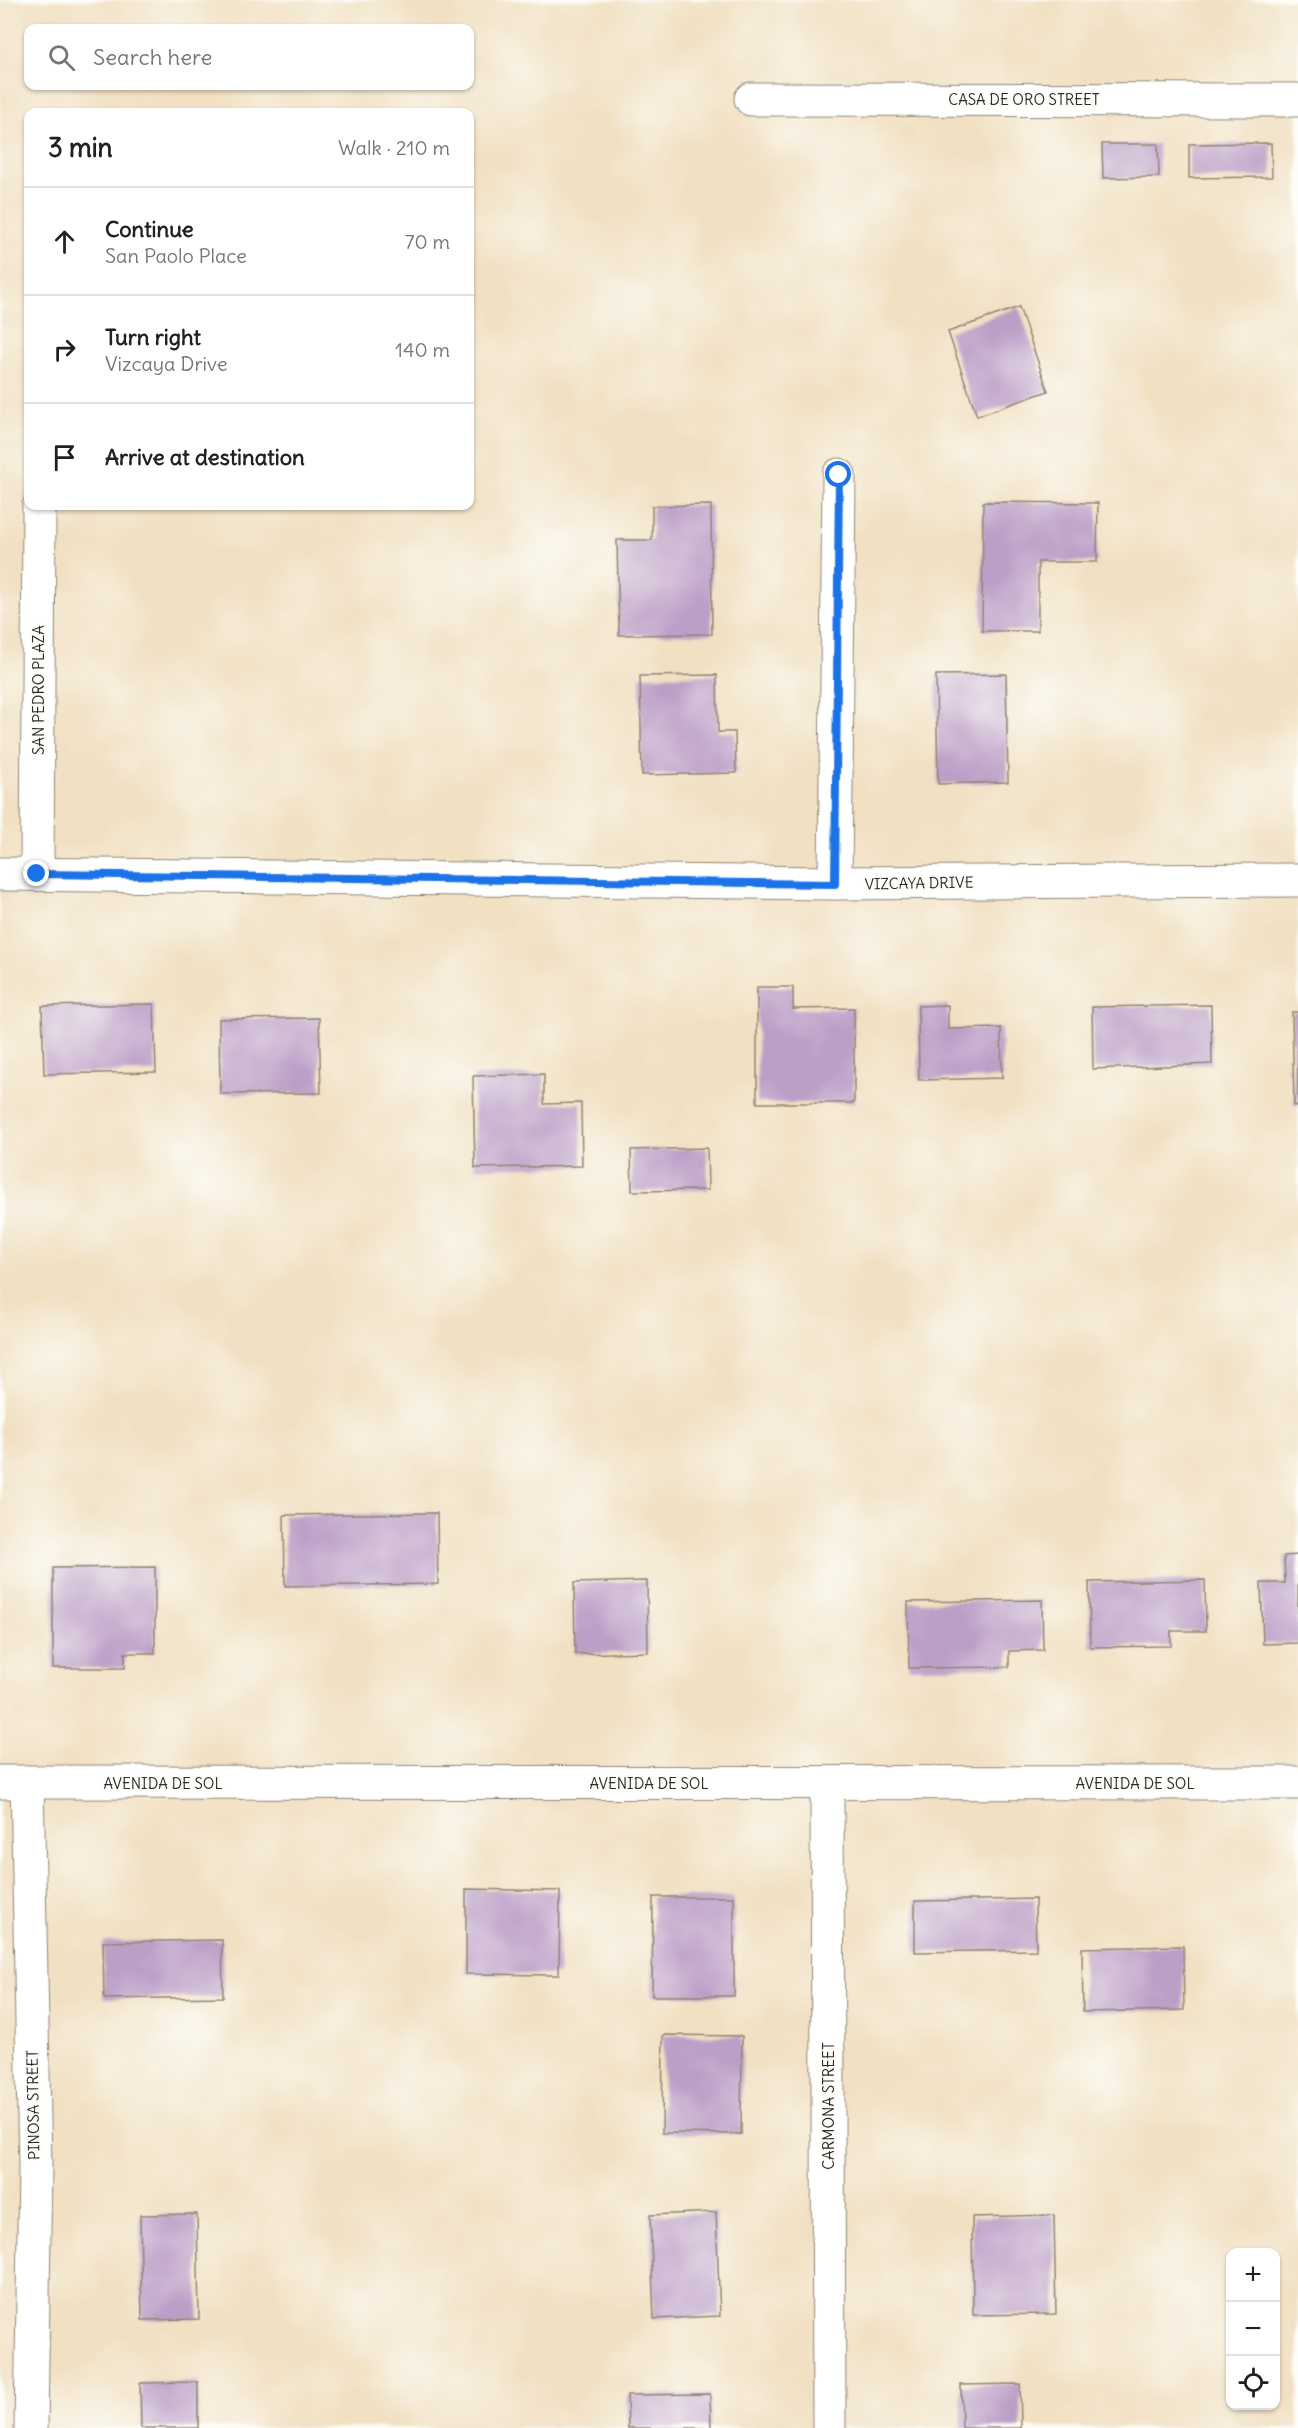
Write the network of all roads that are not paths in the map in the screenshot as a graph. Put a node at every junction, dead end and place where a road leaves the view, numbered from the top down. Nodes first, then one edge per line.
1 (751, 99) dead end
2 (1298, 100) edge
3 (839, 475) dead end
4 (39, 510) edge
5 (0, 874) edge
6 (37, 874) junction
7 (1298, 880) edge
8 (835, 884) junction
9 (14, 1782) edge
10 (827, 1783) junction
11 (1298, 1783) edge
12 (31, 2428) edge
13 (829, 2428) edge

1 - 2 street, CASA DE ORO STREET
3 - 8 street
4 - 6 street, SAN PEDRO PLAZA
5 - 6 street, VIZCAYA DRIVE
6 - 8 street, VIZCAYA DRIVE
7 - 8 street, VIZCAYA DRIVE
9 - 10 street, AVENIDA DE SOL
9 - 12 street, PINOSA STREET
10 - 11 street, AVENIDA DE SOL
10 - 13 street, CARMONA STREET

